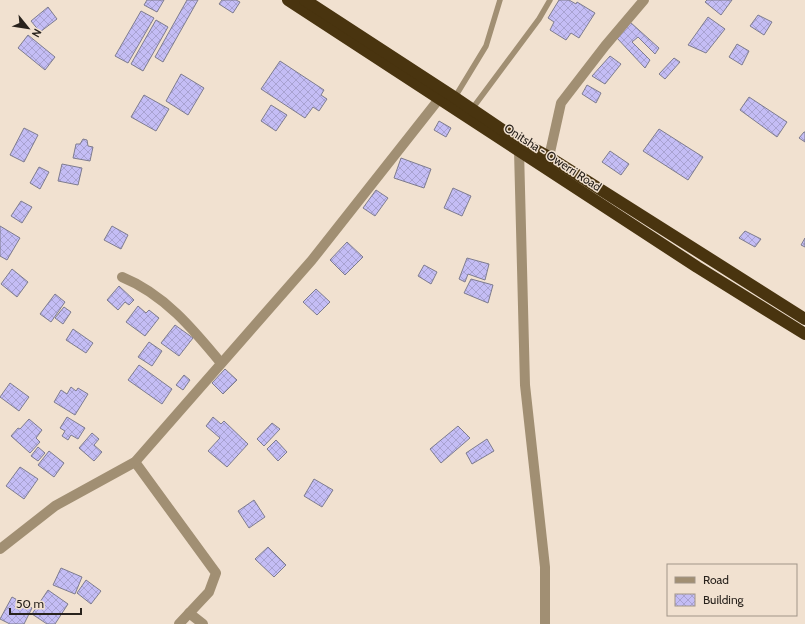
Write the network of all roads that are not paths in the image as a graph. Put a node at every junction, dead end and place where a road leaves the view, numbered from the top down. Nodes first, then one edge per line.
1 (288, 0) edge
2 (305, 0) edge
3 (500, 0) edge
4 (550, 0) edge
5 (644, 0) edge
6 (454, 97) junction
7 (439, 99) junction
8 (472, 109) junction
9 (519, 150) junction
10 (549, 158) junction
11 (122, 277) dead end
12 (805, 319) edge
13 (805, 334) edge
14 (221, 363) junction
15 (135, 462) junction
16 (0, 549) edge
17 (190, 613) junction
18 (179, 624) edge
19 (203, 624) edge
20 (544, 624) edge

1 - 7 highway, Onitsha - Owerri Road
2 - 6 highway, Onitsha - Owerri Road
3 - 6 lane
4 - 8 lane
5 - 10 street
6 - 8 highway, Onitsha - Owerri Road
7 - 9 highway, Onitsha - Owerri Road
7 - 14 street
8 - 10 highway, Onitsha - Owerri Road
9 - 13 highway, Onitsha - Owerri Road
9 - 20 street
10 - 12 highway, Onitsha - Owerri Road
11 - 14 street
14 - 15 street
15 - 16 street
15 - 17 street
17 - 18 street
17 - 19 street

